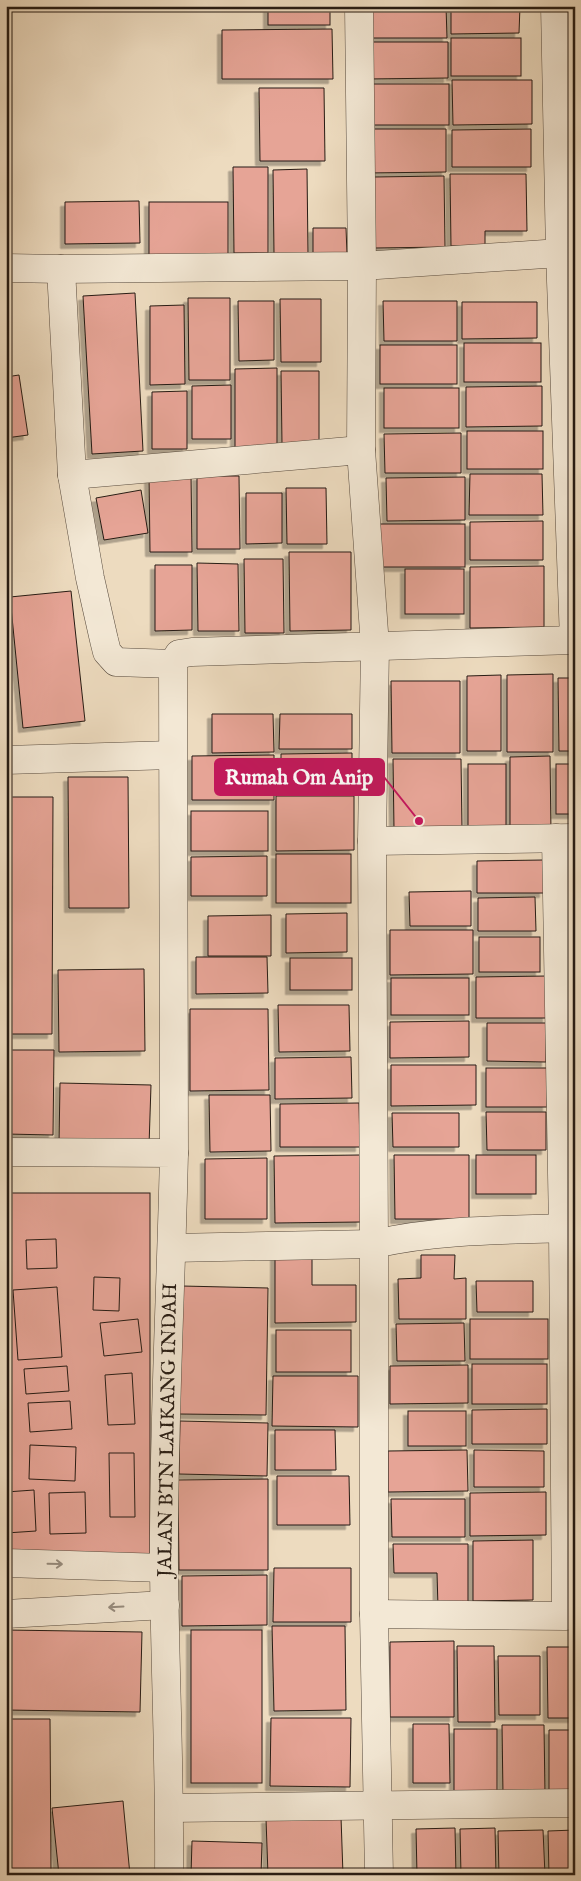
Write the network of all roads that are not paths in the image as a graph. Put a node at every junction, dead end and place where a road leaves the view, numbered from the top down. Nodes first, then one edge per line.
1 (359, 6) edge
2 (555, 6) edge
3 (560, 253) junction
4 (362, 266) junction
5 (6, 268) edge
6 (61, 269) junction
7 (361, 450) junction
8 (571, 453) edge
9 (72, 475) junction
10 (574, 640) edge
11 (375, 646) junction
12 (173, 664) junction
13 (172, 755) junction
14 (6, 760) edge
15 (565, 838) edge
16 (372, 841) junction
17 (6, 1152) edge
18 (174, 1153) junction
19 (569, 1228) edge
20 (374, 1244) junction
21 (172, 1248) junction
22 (6, 1563) edge
23 (164, 1568) junction
24 (165, 1605) junction
25 (6, 1614) edge
26 (374, 1614) junction
27 (570, 1616) edge
28 (575, 1803) edge
29 (378, 1806) junction
30 (170, 1808) junction
31 (169, 1875) edge
32 (379, 1875) edge

1 - 4 street
2 - 3 street
3 - 4 street
3 - 8 street
4 - 6 street
4 - 7 street
5 - 6 street
6 - 9 street
7 - 9 street
7 - 11 street
8 - 10 street
9 - 12 street
10 - 11 street
11 - 12 street
11 - 16 street
12 - 13 street, JALAN BTN LAIKANG INDAH
13 - 14 street
13 - 18 street, JALAN BTN LAIKANG INDAH
15 - 16 street
15 - 19 street
16 - 20 street
17 - 18 street
18 - 21 street, JALAN BTN LAIKANG INDAH
19 - 20 street
19 - 27 street
20 - 21 street
20 - 26 street
21 - 23 street, JALAN BTN LAIKANG INDAH
22 -> 23 street
23 - 24 street, JALAN BTN LAIKANG INDAH
24 -> 25 street
24 - 30 street, JALAN BTN LAIKANG INDAH
26 - 27 street
26 - 29 street
28 - 29 street
29 - 30 street
29 - 32 street
30 - 31 street, JALAN BTN LAIKANG INDAH

